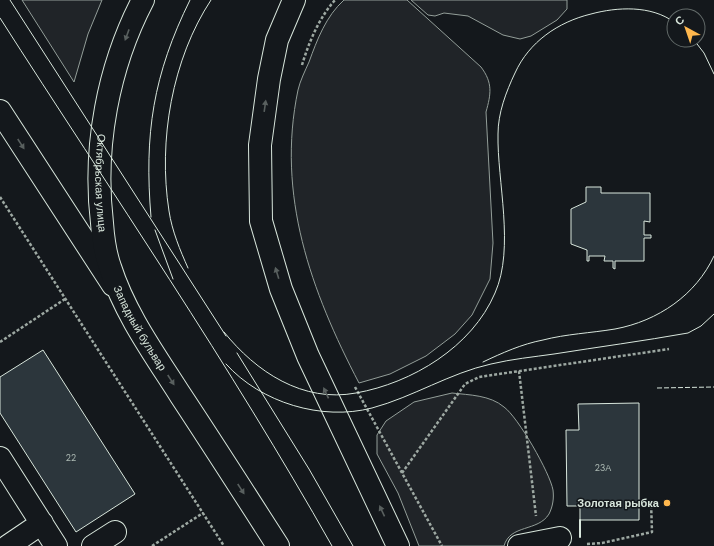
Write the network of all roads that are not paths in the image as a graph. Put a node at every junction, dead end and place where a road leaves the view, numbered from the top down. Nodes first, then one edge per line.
1 (143, 0) edge
2 (294, 0) edge
3 (0, 111) edge
4 (122, 299) junction
5 (0, 458) edge
6 (42, 523) junction
7 (115, 532) dead end
8 (8, 546) edge
9 (56, 546) edge
10 (93, 546) edge
11 (278, 546) edge
12 (398, 546) edge

1 -> 4 main road, Октябрьская улица
12 -> 2 main road
3 -> 4 main road, Западный бульвар
4 -> 11 main road, Западный бульвар
5 - 6 main road
6 - 8 main road
6 - 9 main road
7 - 10 main road

